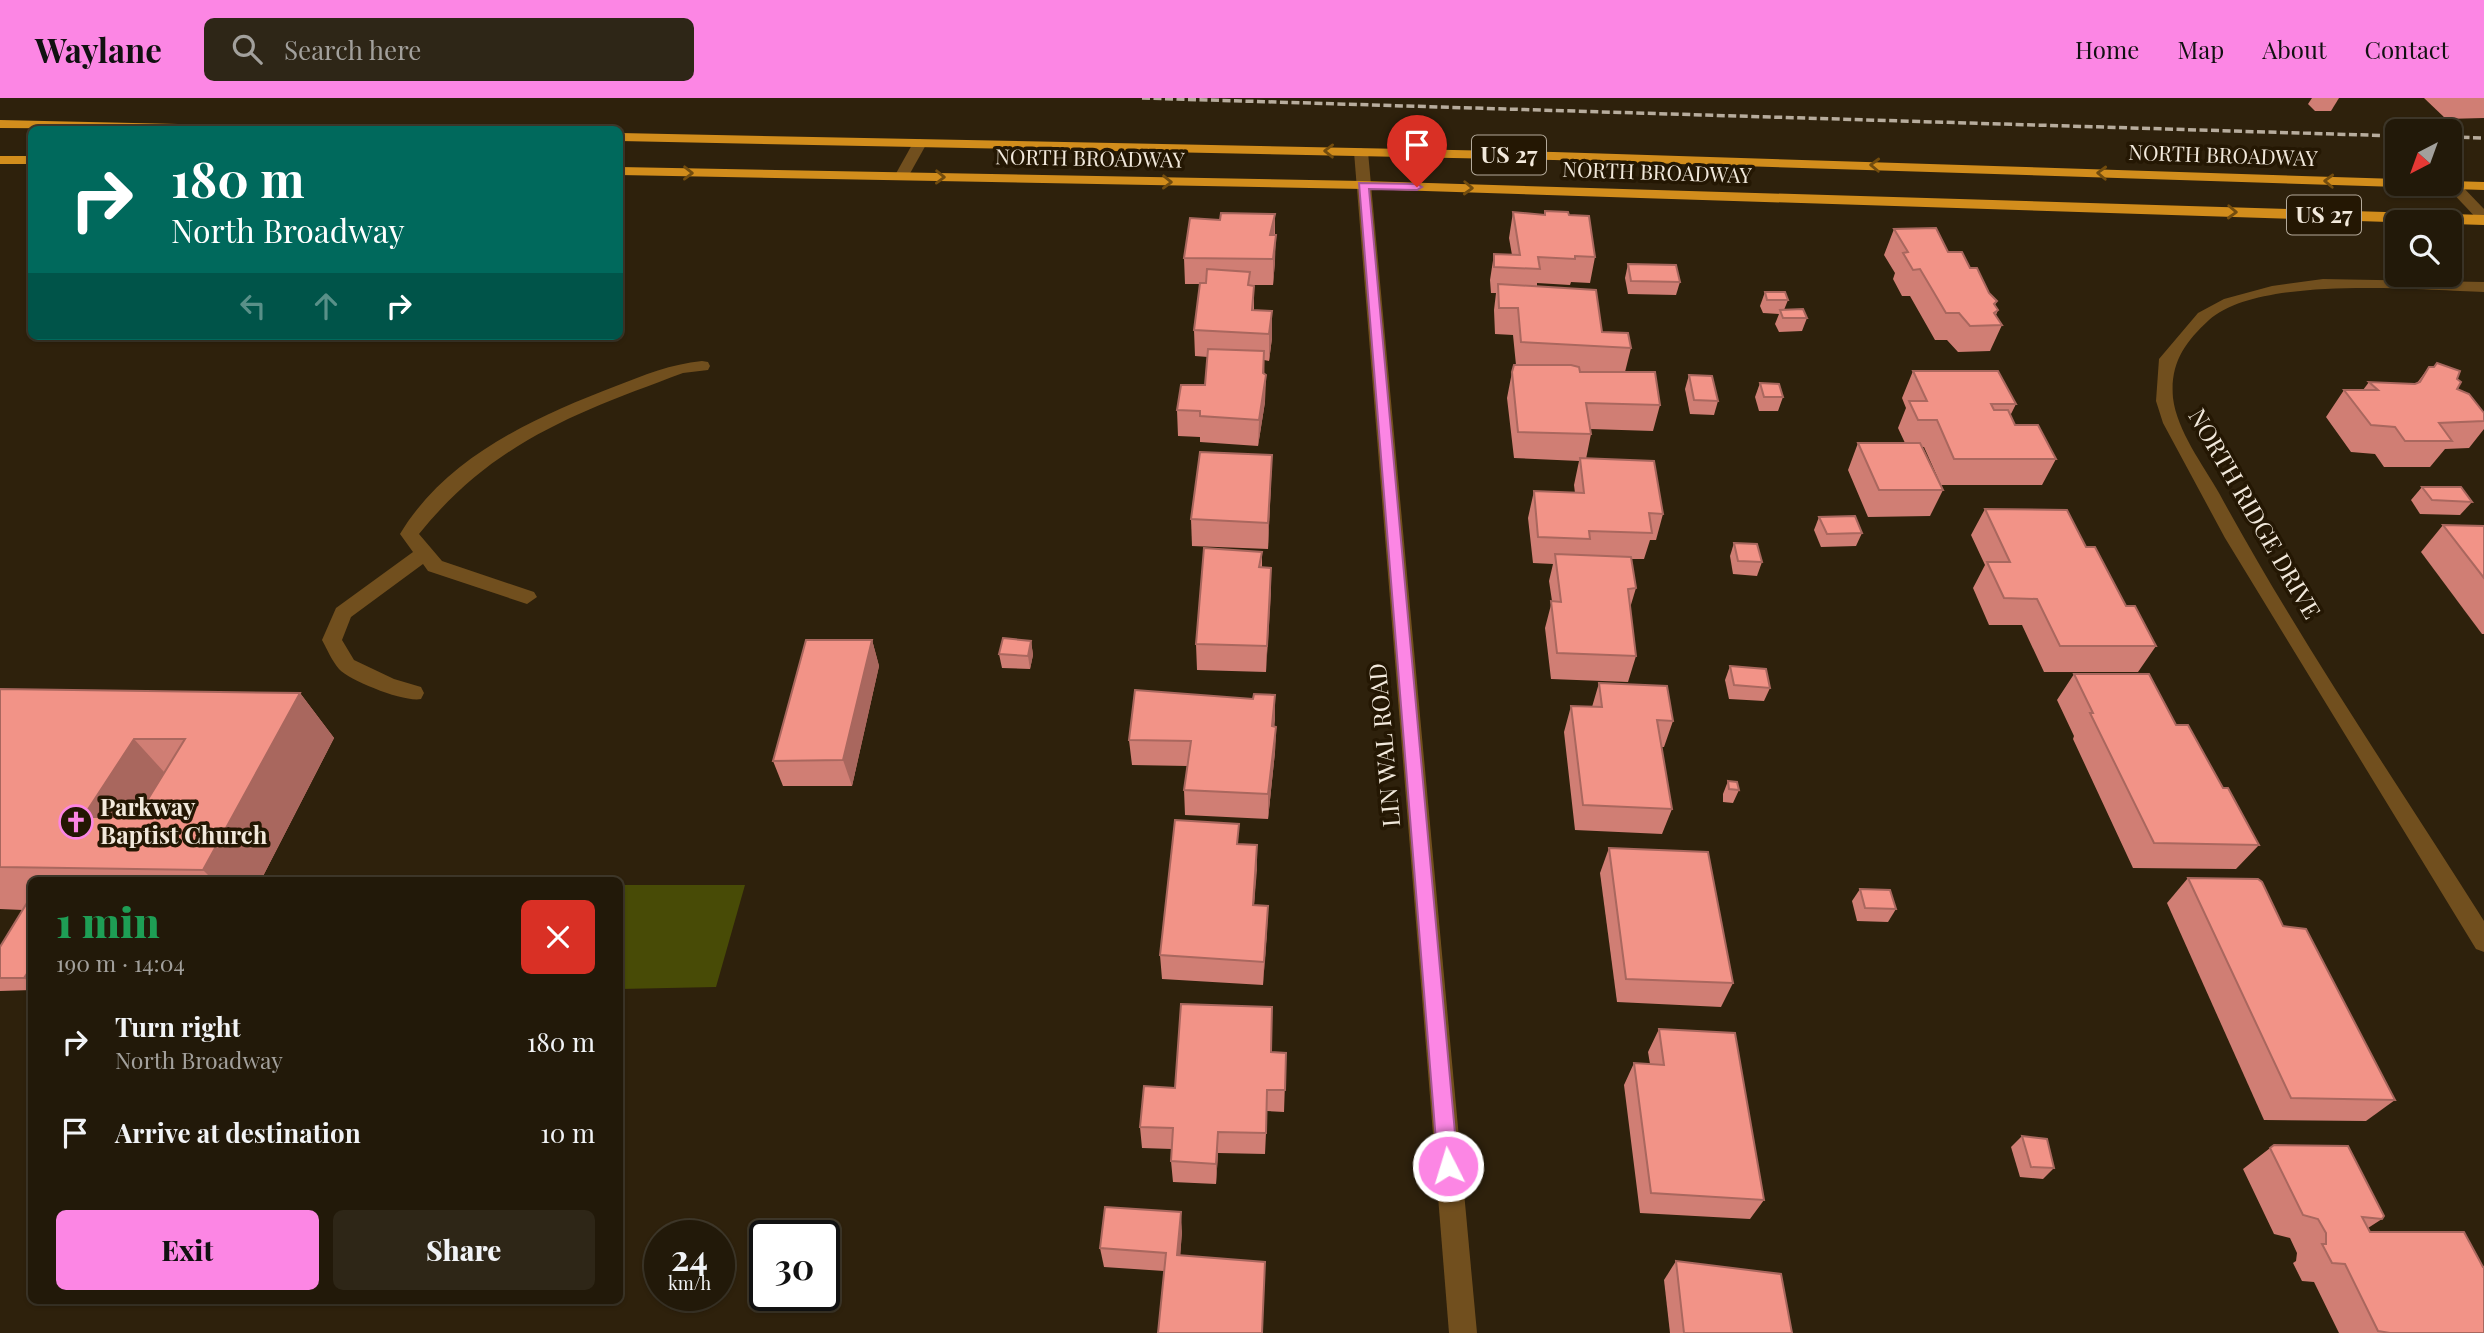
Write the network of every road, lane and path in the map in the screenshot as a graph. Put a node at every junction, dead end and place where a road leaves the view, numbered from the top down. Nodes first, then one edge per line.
1 (2, 125) edge
2 (55, 126) edge
3 (623, 137) edge
4 (920, 143) junction
5 (1361, 152) junction
6 (0, 160) edge
7 (28, 160) edge
8 (623, 171) edge
9 (901, 177) junction
10 (2385, 183) edge
11 (1363, 185) junction
12 (2462, 185) edge
13 (2484, 186) edge
14 (2462, 195) edge
15 (2484, 219) edge
16 (2484, 287) edge
17 (702, 366) dead end
18 (424, 553) junction
19 (527, 597) dead end
20 (414, 693) dead end
21 (2484, 942) edge
22 (1463, 1333) edge

1 - 2 highway
3 - 4 highway, NORTH BROADWAY / US 27
5 -> 4 highway, NORTH BROADWAY / US 27
4 - 9 street
10 -> 5 highway, NORTH BROADWAY / US 27
5 - 11 street, LIN WAL ROAD
6 - 7 highway
8 -> 9 highway, NORTH BROADWAY / US 27
9 -> 11 highway, NORTH BROADWAY / US 27
11 -> 15 highway, NORTH BROADWAY / US 27
11 - 22 street, LIN WAL ROAD
12 - 13 highway
14 - 15 street
16 - 21 street, NORTH RIDGE DRIVE
17 - 18 street
18 - 19 street
18 - 20 street

